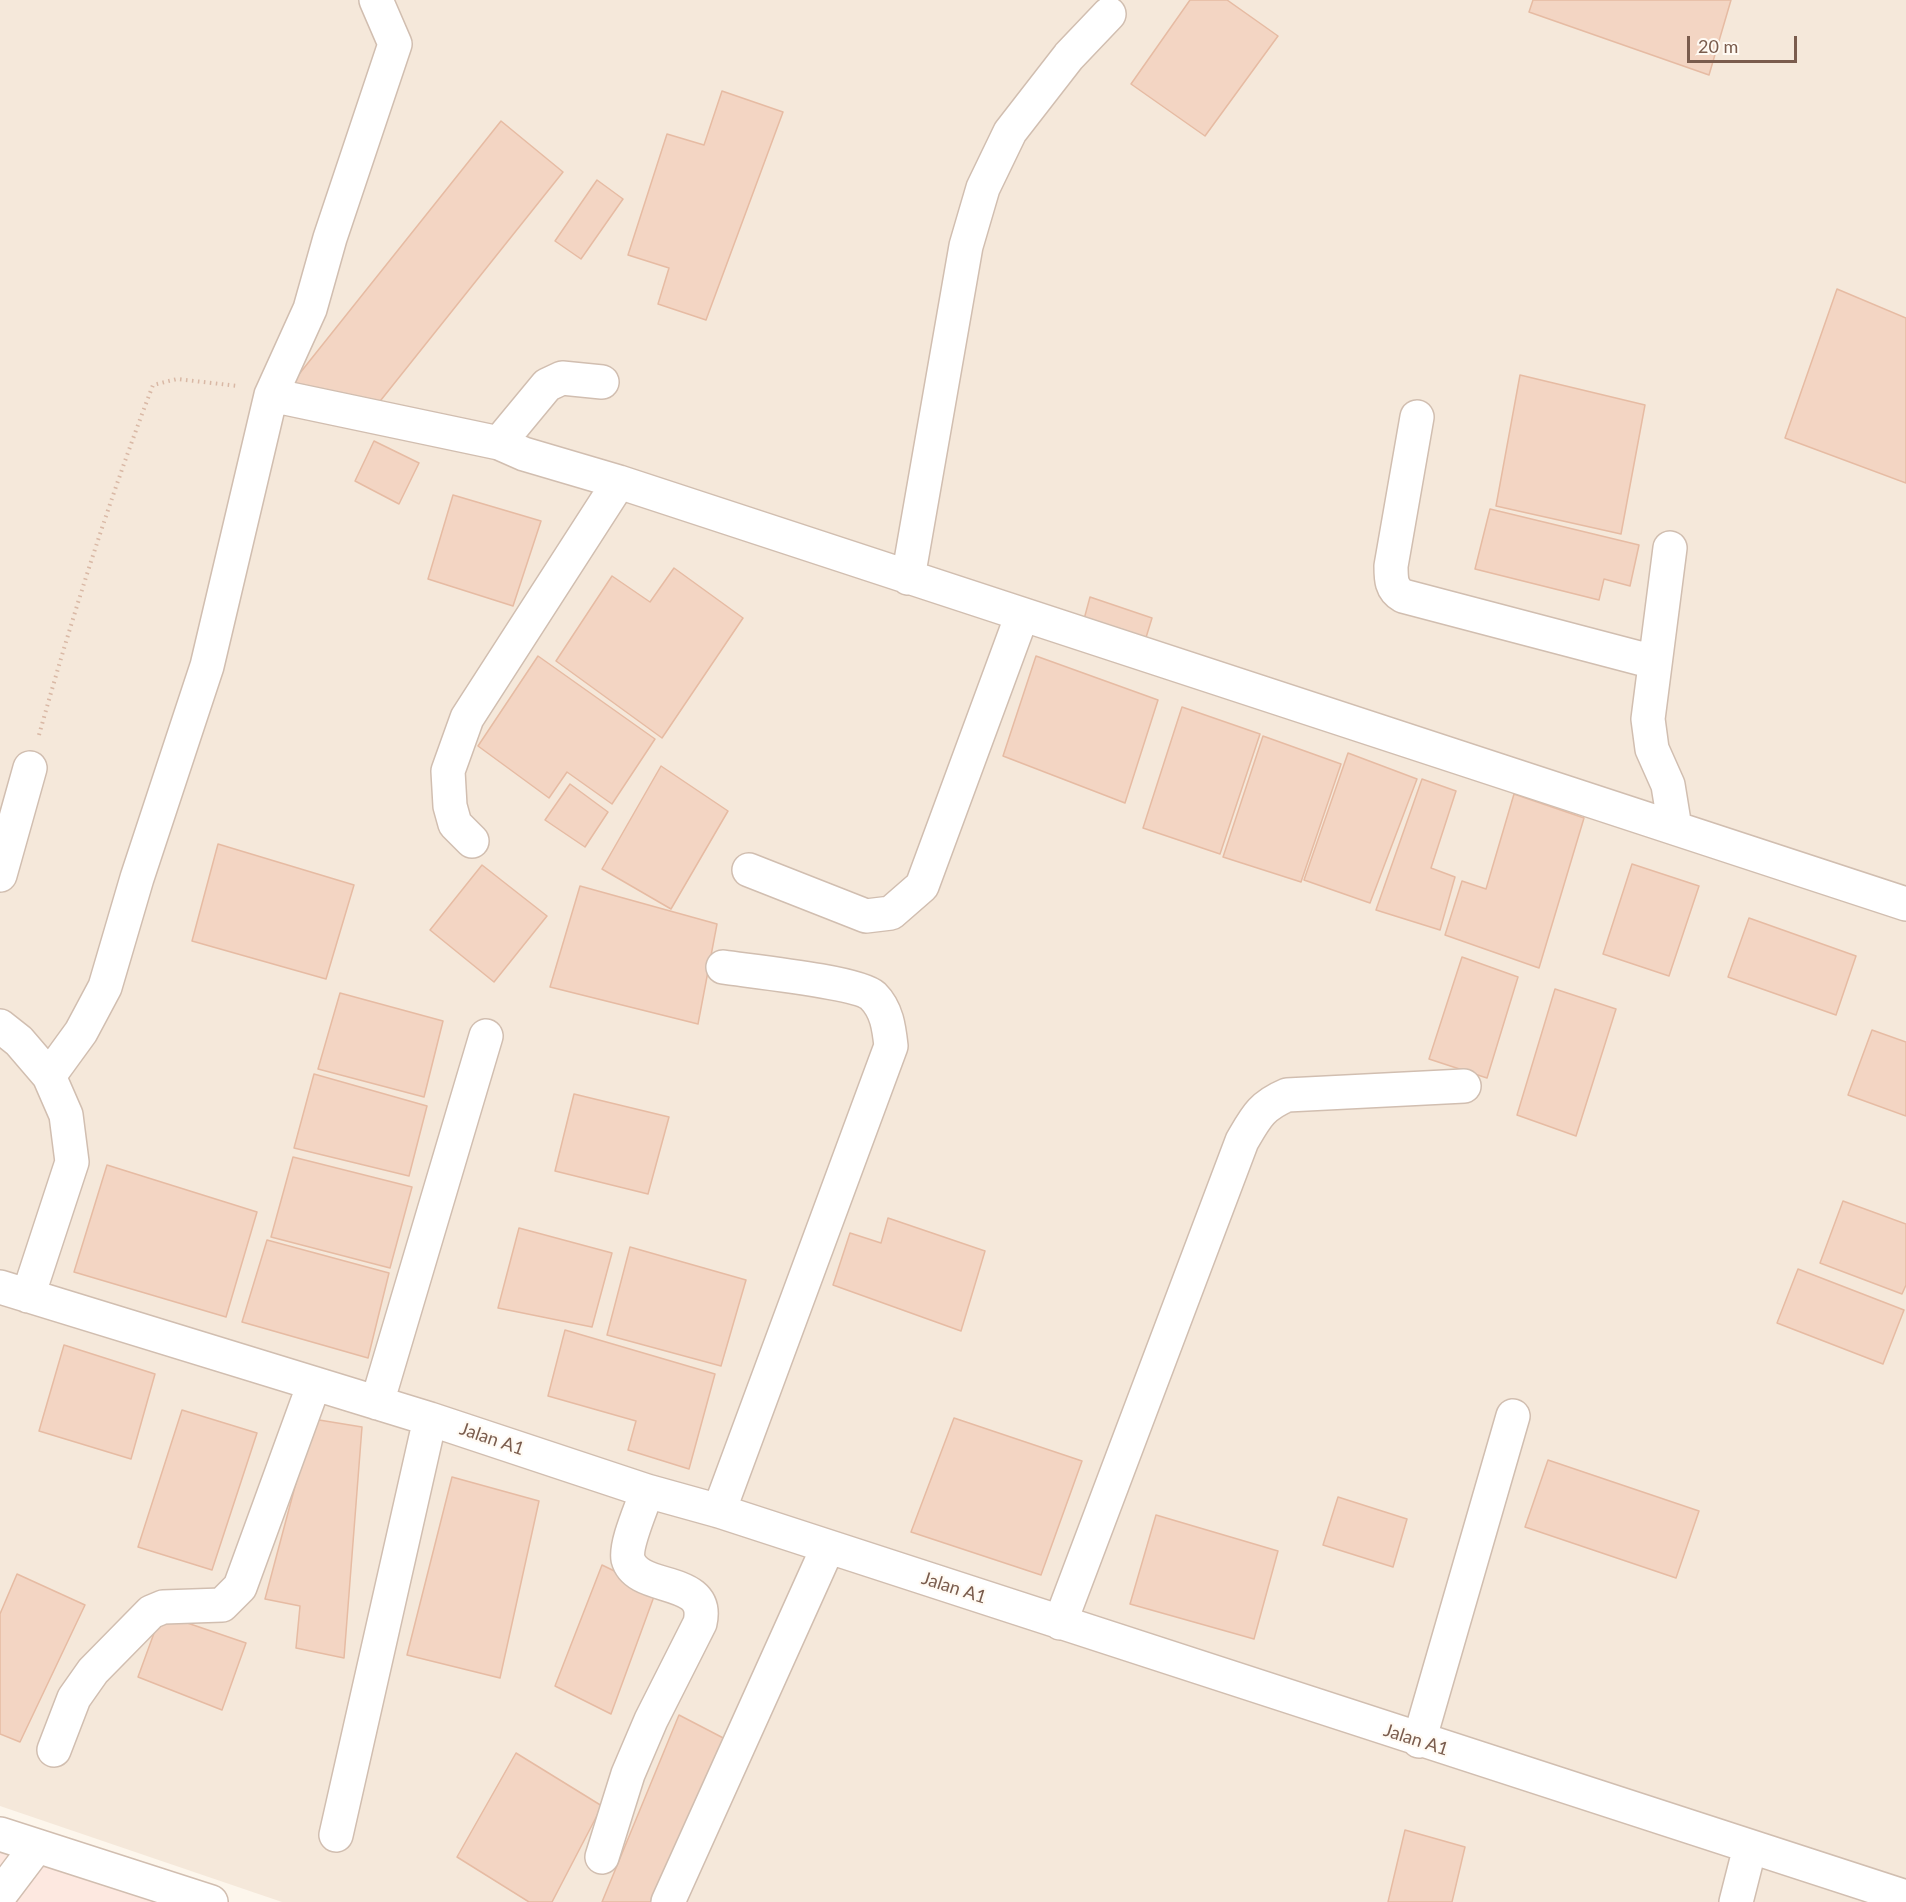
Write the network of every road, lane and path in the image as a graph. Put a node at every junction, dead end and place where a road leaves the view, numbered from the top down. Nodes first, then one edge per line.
1 (376, 0) edge
2 (1109, 14) dead end
3 (602, 382) dead end
4 (271, 395) junction
5 (1418, 417) dead end
6 (499, 443) junction
7 (619, 482) junction
8 (1670, 548) dead end
9 (908, 578) junction
10 (1022, 615) junction
11 (1654, 662) junction
12 (30, 768) joint
13 (1675, 828) junction
14 (472, 841) dead end
15 (749, 870) dead end
16 (0, 875) edge
17 (1906, 904) edge
18 (723, 967) dead end
19 (0, 1026) edge
20 (486, 1036) dead end
21 (49, 1076) junction
22 (1464, 1086) dead end
23 (14, 1292) edge
24 (314, 1384) junction
25 (377, 1403) junction
26 (1514, 1416) dead end
27 (430, 1419) junction
28 (646, 1491) junction
29 (718, 1511) junction
30 (828, 1547) junction
31 (1060, 1623) junction
32 (1419, 1741) junction
33 (54, 1750) dead end
34 (0, 1834) edge
35 (336, 1835) dead end
36 (37, 1846) junction
37 (1750, 1847) junction
38 (602, 1857) dead end
39 (0, 1895) edge
40 (1906, 1897) edge
41 (212, 1902) edge
42 (668, 1902) edge
43 (1736, 1902) edge

1 - 4 street
2 - 9 street
3 - 6 street
4 - 6 street
4 - 12 path
4 - 21 street
5 - 11 street
6 - 7 street
7 - 9 street
7 - 14 street
8 - 11 street
9 - 10 street
10 - 13 street
10 - 15 street
11 - 13 street
12 - 16 street
13 - 17 street
18 - 29 street
19 - 21 street
20 - 25 street
21 - 23 street
22 - 31 street
23 - 24 street, Jalan A1
24 - 25 street, Jalan A1
24 - 33 street
25 - 27 street, Jalan A1
26 - 32 street
27 - 28 street, Jalan A1
27 - 35 street
28 - 29 street, Jalan A1
28 - 38 street
29 - 30 street, Jalan A1
30 - 31 street, Jalan A1
30 - 42 street
31 - 32 street, Jalan A1
32 - 37 street, Jalan A1
34 - 36 street
36 - 39 street
36 - 41 street
37 - 40 street, Jalan A1
37 - 43 street

